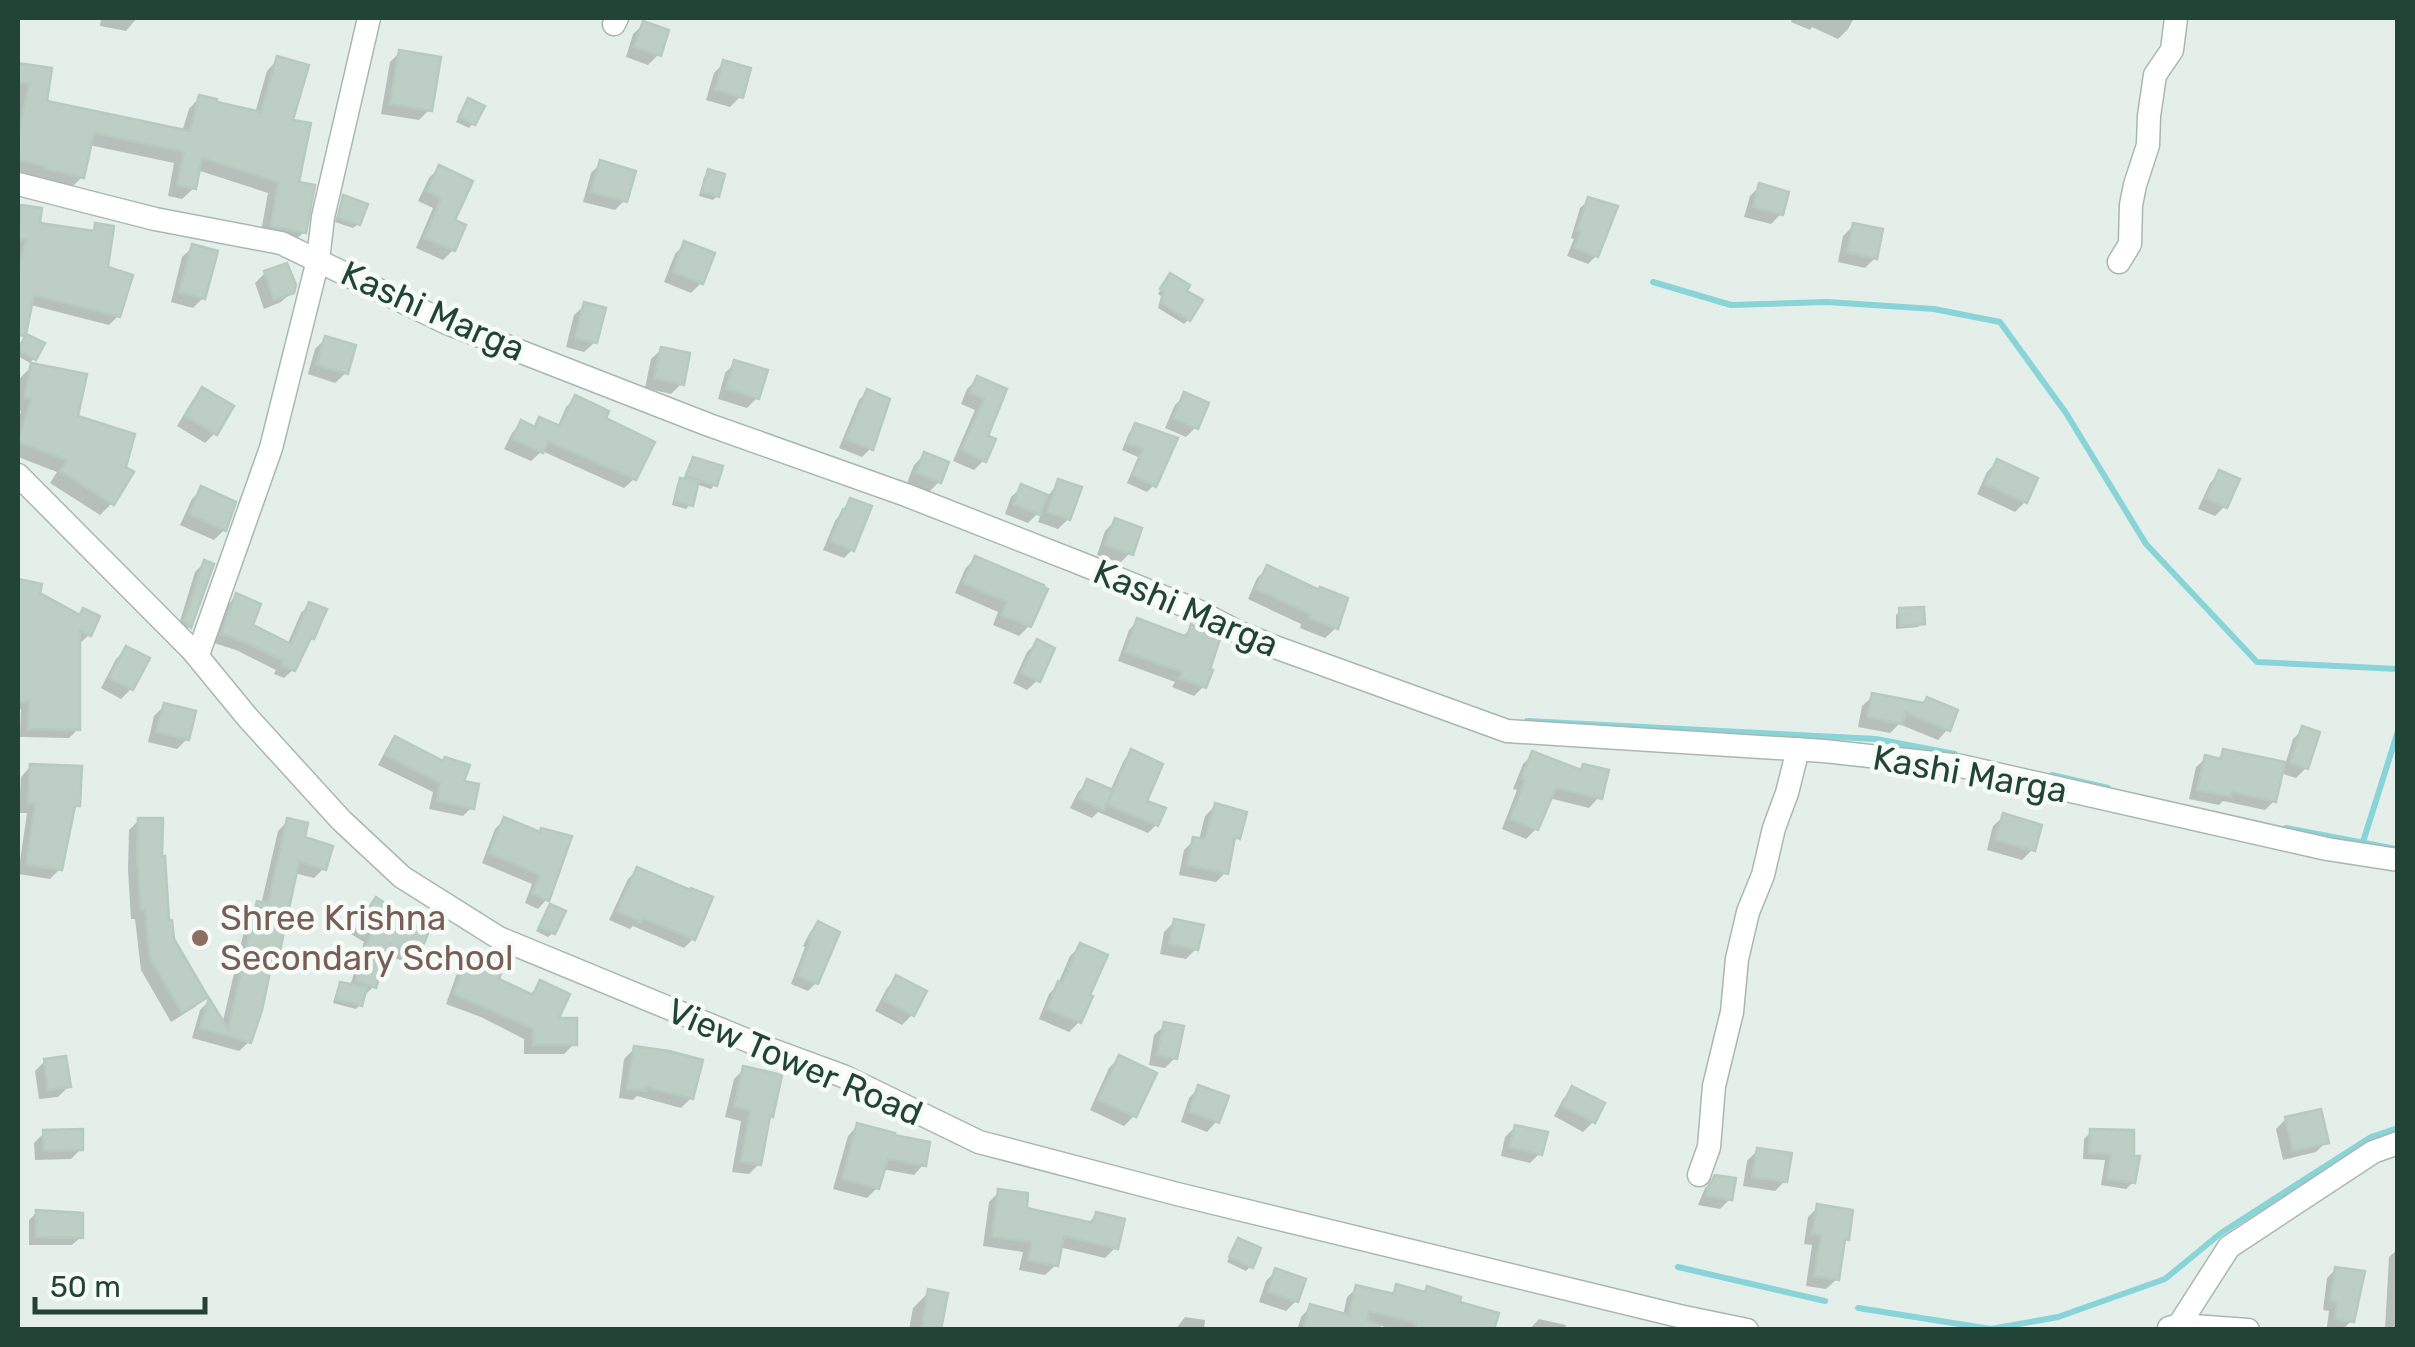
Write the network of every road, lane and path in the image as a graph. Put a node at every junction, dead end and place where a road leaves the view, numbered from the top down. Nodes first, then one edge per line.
1 (369, 18) edge
2 (2176, 18) edge
3 (18, 184) edge
4 (318, 260) junction
5 (2120, 262) dead end
6 (18, 475) edge
7 (193, 651) junction
8 (1798, 749) junction
9 (2398, 860) edge
10 (2398, 1142) edge
11 (1699, 1175) dead end
12 (2172, 1327) edge
13 (1747, 1330) edge
14 (2248, 1330) edge

1 - 4 street
2 - 5 street
3 - 4 street, Kashi Marga
4 - 7 street
4 - 8 street, Kashi Marga
6 - 7 street, View Tower Road
7 - 13 street, View Tower Road
8 - 9 street, Kashi Marga
8 - 11 street
10 - 12 street
12 - 14 street

